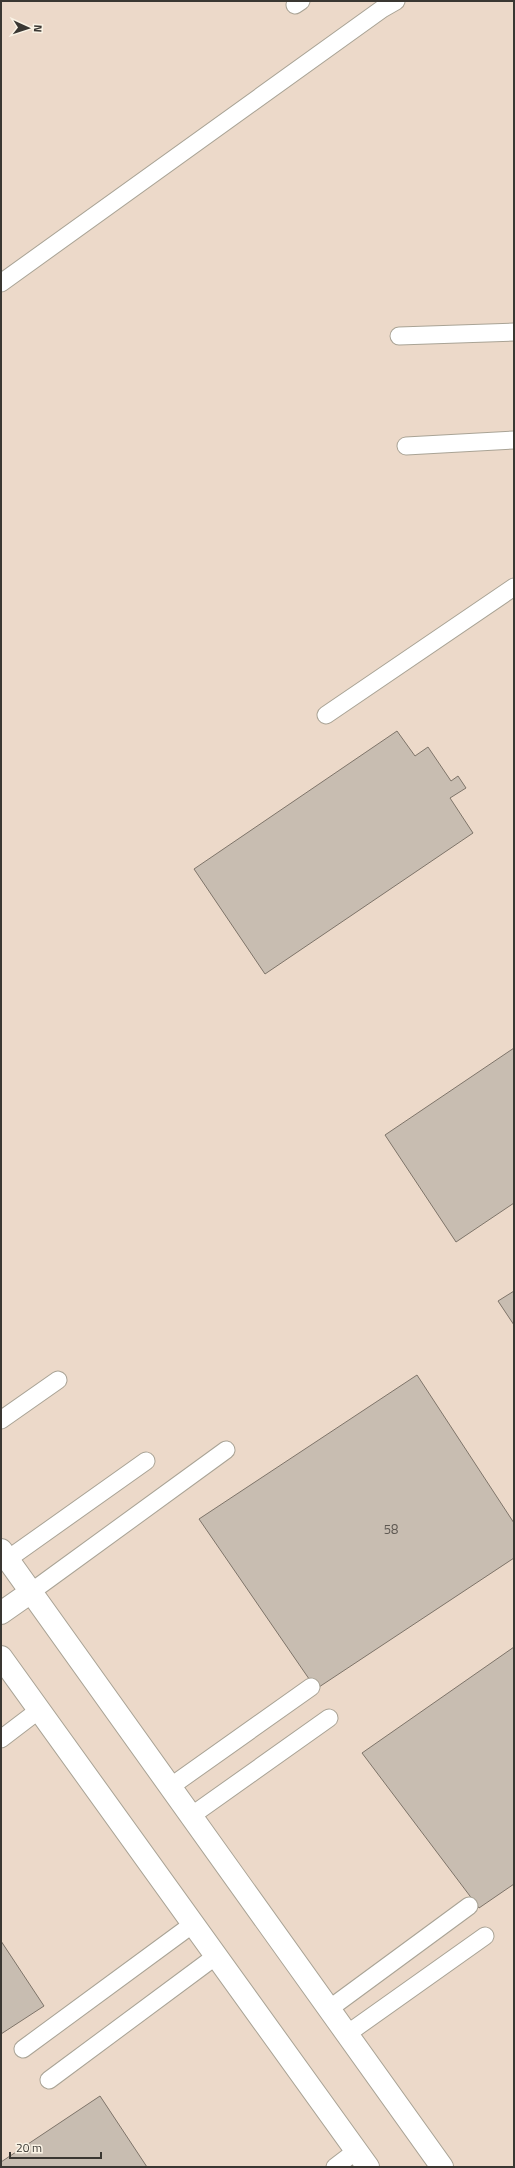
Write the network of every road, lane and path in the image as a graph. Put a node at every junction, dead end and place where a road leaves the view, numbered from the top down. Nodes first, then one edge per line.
1 (396, 1) edge
2 (1, 283) edge
3 (514, 332) edge
4 (399, 336) dead end
5 (514, 440) edge
6 (406, 446) dead end
7 (514, 587) edge
8 (326, 715) dead end
9 (58, 1380) dead end
10 (1, 1420) edge
11 (226, 1450) dead end
12 (146, 1461) dead end
13 (4, 1555) edge
14 (31, 1592) junction
15 (1, 1613) edge
16 (1, 1657) edge
17 (311, 1687) dead end
18 (39, 1710) junction
19 (329, 1718) dead end
20 (1, 1738) edge
21 (170, 1787) junction
22 (191, 1816) junction
23 (469, 1906) dead end
24 (192, 1924) junction
25 (485, 1936) dead end
26 (216, 1956) junction
27 (329, 2009) junction
28 (347, 2034) junction
29 (23, 2049) dead end
30 (49, 2080) dead end
31 (359, 2162) edge
32 (335, 2167) edge
33 (442, 2167) edge

1 - 2 lane
3 - 4 lane
5 - 6 lane
7 - 8 lane
9 - 10 lane
11 - 14 lane
12 - 13 lane
13 - 14 street
14 - 15 street
14 - 21 street
16 - 18 street
17 - 21 lane
18 - 20 lane
18 - 24 street
19 - 22 lane
21 - 22 street
22 - 27 street
23 - 27 lane
24 - 26 street
24 - 29 lane
25 - 28 lane
26 - 30 lane
26 - 31 street
27 - 28 street
28 - 33 street
31 - 32 lane

